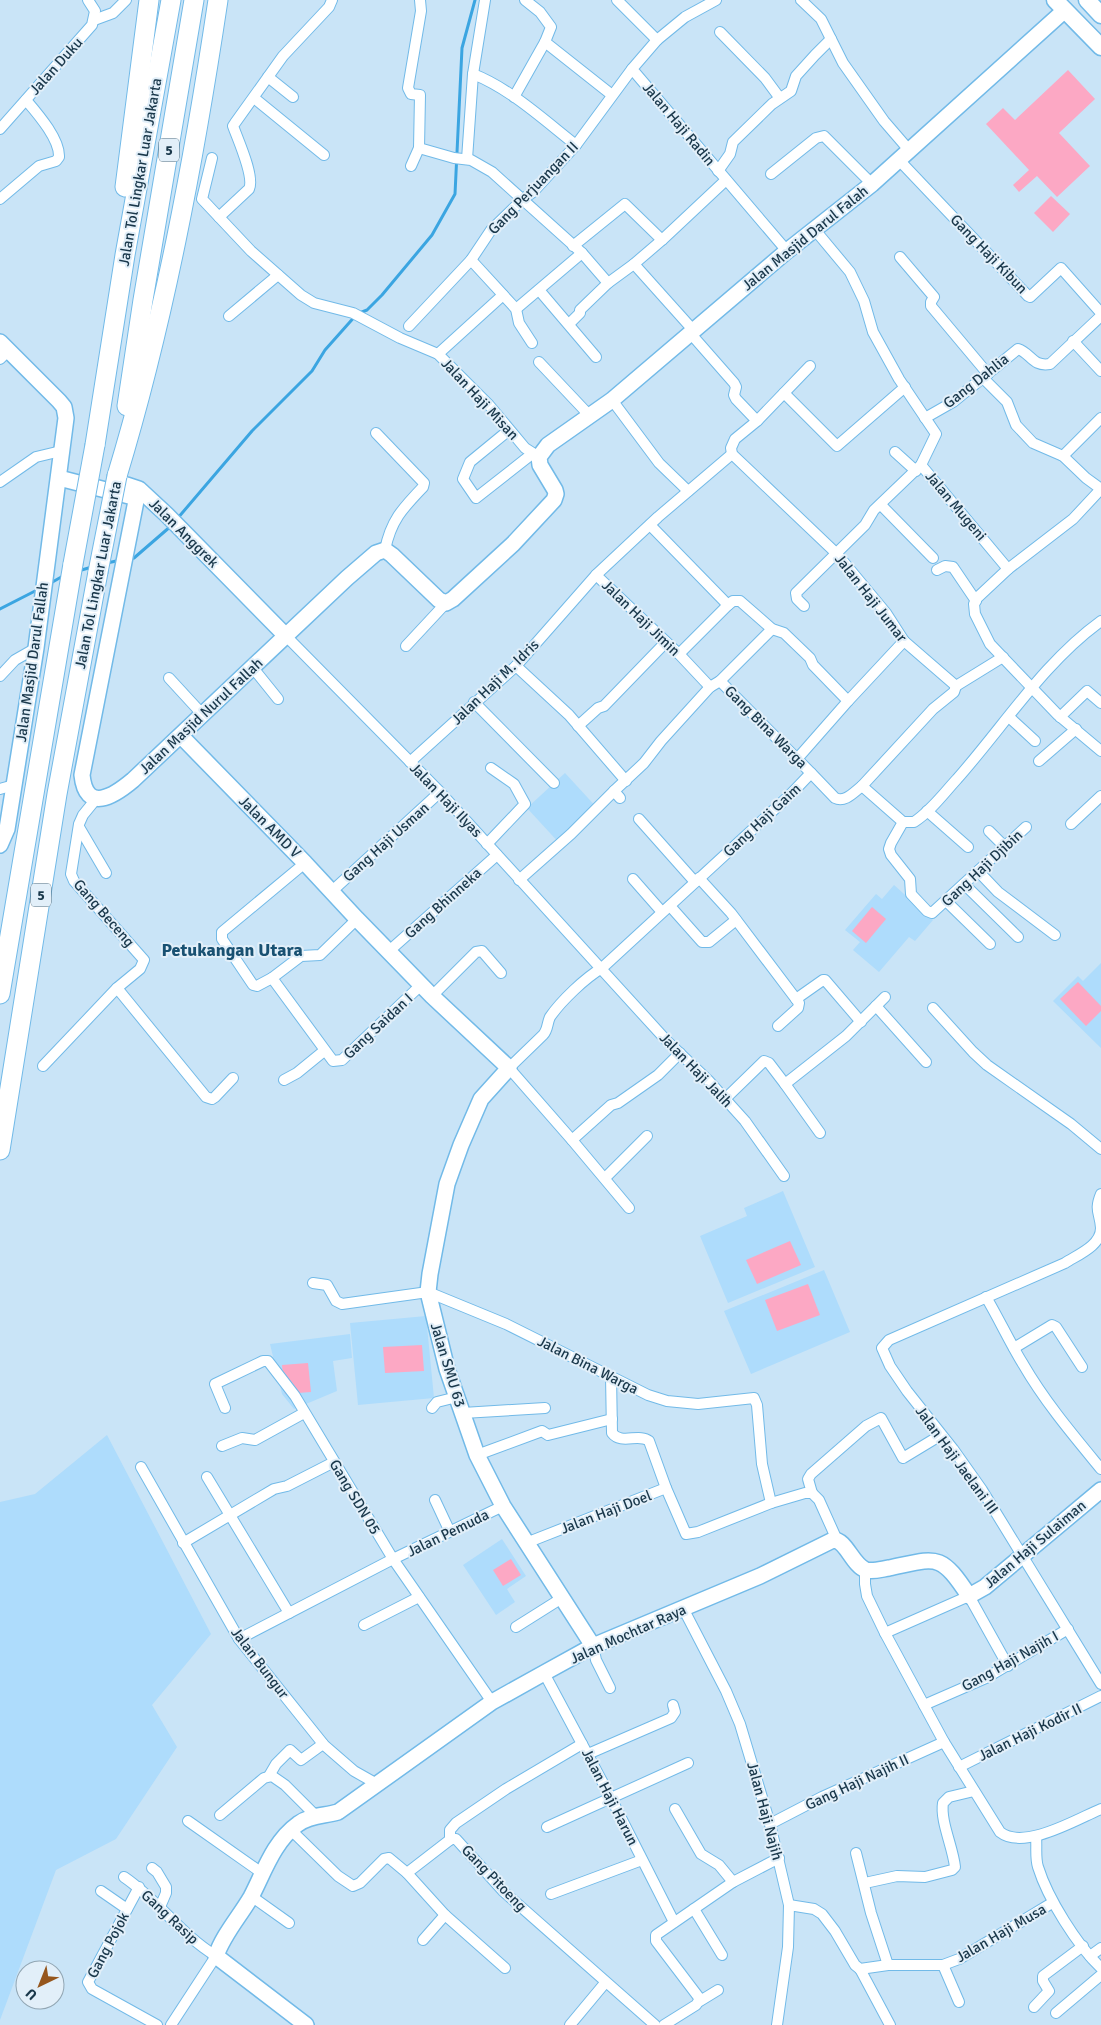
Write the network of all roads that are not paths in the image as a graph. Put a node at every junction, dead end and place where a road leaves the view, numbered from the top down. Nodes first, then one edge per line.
1 (88, 0) edge
2 (126, 0) edge
3 (149, 0) edge
4 (171, 0) edge
5 (194, 0) edge
6 (218, 0) edge
7 (332, 0) edge
8 (420, 0) edge
9 (485, 0) edge
10 (526, 0) edge
11 (617, 0) edge
12 (716, 0) edge
13 (801, 0) edge
14 (1087, 0) edge
15 (1060, 5) edge
16 (1101, 15) edge
17 (94, 20) junction
18 (720, 32) dead end
19 (831, 39) junction
20 (657, 40) junction
21 (545, 42) junction
22 (1101, 47) edge
23 (632, 69) junction
24 (473, 74) junction
25 (268, 78) junction
26 (612, 95) junction
27 (514, 96) junction
28 (293, 97) dead end
29 (779, 97) junction
30 (254, 98) junction
31 (26, 100) junction
32 (0, 129) edge
33 (576, 144) junction
34 (420, 148) junction
35 (904, 154) junction
36 (324, 156) dead end
37 (212, 158) dead end
38 (461, 159) junction
39 (411, 166) dead end
40 (718, 171) junction
41 (771, 174) dead end
42 (726, 180) junction
43 (872, 184) junction
44 (0, 199) edge
45 (523, 199) junction
46 (219, 217) junction
47 (815, 230) junction
48 (662, 240) junction
49 (573, 246) junction
50 (787, 251) junction
51 (582, 253) junction
52 (125, 255) junction
53 (900, 257) dead end
54 (471, 260) junction
55 (634, 264) junction
56 (278, 275) junction
57 (608, 283) junction
58 (539, 290) junction
59 (503, 295) junction
60 (516, 310) junction
61 (1101, 314) edge
62 (228, 316) dead end
63 (569, 324) junction
64 (409, 326) dead end
65 (692, 332) junction
66 (1073, 341) junction
67 (532, 342) dead end
68 (3, 350) edge
69 (438, 354) junction
70 (596, 357) dead end
71 (539, 362) dead end
72 (810, 366) dead end
73 (1101, 371) edge
74 (986, 376) junction
75 (905, 387) junction
76 (784, 393) junction
77 (612, 400) junction
78 (590, 416) junction
79 (925, 418) junction
80 (1101, 418) edge
81 (756, 420) junction
82 (509, 430) junction
83 (376, 433) dead end
84 (61, 451) junction
85 (895, 452) dead end
86 (732, 454) junction
87 (536, 456) junction
88 (1063, 456) junction
89 (918, 468) junction
90 (59, 474) junction
91 (117, 476) junction
92 (0, 482) edge
93 (1101, 489) edge
94 (688, 491) junction
95 (881, 505) junction
96 (650, 524) junction
97 (385, 550) junction
98 (837, 554) junction
99 (933, 558) dead end
100 (1008, 569) junction
101 (938, 570) dead end
102 (596, 575) junction
103 (976, 601) junction
104 (446, 603) junction
105 (728, 605) junction
106 (804, 606) dead end
107 (1101, 621) edge
108 (772, 629) junction
109 (286, 636) junction
110 (904, 641) junction
111 (666, 642) junction
112 (406, 646) dead end
113 (36, 648) junction
114 (679, 654) junction
115 (1003, 658) junction
116 (516, 666) junction
117 (253, 668) junction
118 (0, 676) edge
119 (169, 678) dead end
120 (720, 681) junction
121 (956, 686) junction
122 (710, 687) junction
123 (1032, 689) junction
124 (278, 700) dead end
125 (848, 701) junction
126 (474, 702) junction
127 (1101, 703) edge
128 (204, 715) junction
129 (1009, 717) junction
130 (1060, 718) junction
131 (578, 726) junction
132 (1076, 729) junction
133 (181, 736) junction
134 (1035, 741) dead end
135 (1101, 752) edge
136 (797, 759) junction
137 (1039, 760) dead end
138 (410, 762) junction
139 (492, 768) dead end
140 (811, 773) junction
141 (626, 782) junction
142 (554, 784) dead end
143 (862, 786) junction
144 (7, 787) edge
145 (440, 792) junction
146 (1101, 796) edge
147 (96, 799) junction
148 (927, 811) junction
149 (638, 819) dead end
150 (903, 822) junction
151 (1072, 824) dead end
152 (79, 827) junction
153 (1026, 827) dead end
154 (989, 831) dead end
155 (0, 844) edge
156 (487, 844) junction
157 (968, 846) dead end
158 (1005, 847) junction
159 (497, 856) junction
160 (305, 862) junction
161 (978, 871) junction
162 (106, 873) dead end
163 (633, 879) dead end
164 (519, 880) junction
165 (697, 880) junction
166 (964, 884) junction
167 (332, 892) junction
168 (946, 901) junction
169 (666, 909) junction
170 (357, 919) junction
171 (736, 920) junction
172 (1055, 935) dead end
173 (1018, 937) dead end
174 (990, 944) dead end
175 (389, 951) junction
176 (602, 968) junction
177 (501, 972) dead end
178 (272, 978) junction
179 (117, 988) junction
180 (426, 990) junction
181 (0, 994) edge
182 (884, 997) dead end
183 (796, 999) junction
184 (876, 1006) junction
185 (934, 1008) dead end
186 (860, 1022) junction
187 (778, 1026) dead end
188 (324, 1051) junction
189 (680, 1053) junction
190 (926, 1062) dead end
191 (43, 1066) dead end
192 (509, 1068) junction
193 (233, 1078) dead end
194 (284, 1080) dead end
195 (786, 1084) junction
196 (725, 1098) junction
197 (820, 1133) dead end
198 (647, 1136) dead end
199 (572, 1140) junction
200 (1101, 1149) edge
201 (0, 1150) edge
202 (784, 1176) dead end
203 (605, 1178) junction
204 (1101, 1194) edge
205 (629, 1208) dead end
206 (1099, 1242) edge
207 (313, 1283) dead end
208 (428, 1292) junction
209 (986, 1297) junction
210 (1014, 1348) junction
211 (1082, 1367) dead end
212 (611, 1376) junction
213 (457, 1397) junction
214 (225, 1408) dead end
215 (432, 1408) dead end
216 (545, 1408) dead end
217 (304, 1413) junction
218 (463, 1413) junction
219 (612, 1419) junction
220 (941, 1435) junction
221 (222, 1446) dead end
222 (477, 1455) junction
223 (334, 1462) junction
224 (140, 1467) dead end
225 (1101, 1469) edge
226 (207, 1477) dead end
227 (666, 1488) junction
228 (1101, 1490) edge
229 (812, 1493) junction
230 (435, 1500) dead end
231 (771, 1503) junction
232 (503, 1506) junction
233 (229, 1516) junction
234 (450, 1532) junction
235 (838, 1540) junction
236 (183, 1543) junction
237 (526, 1544) junction
238 (1021, 1556) junction
239 (393, 1559) junction
240 (865, 1570) junction
241 (969, 1596) junction
242 (419, 1597) junction
243 (562, 1598) junction
244 (684, 1610) junction
245 (289, 1613) junction
246 (364, 1625) dead end
247 (516, 1627) dead end
248 (1068, 1629) junction
249 (884, 1633) junction
250 (239, 1639) junction
251 (593, 1646) junction
252 (1008, 1666) junction
253 (544, 1673) junction
254 (1101, 1684) edge
255 (610, 1688) dead end
256 (1101, 1696) edge
257 (492, 1702) junction
258 (673, 1705) dead end
259 (924, 1705) junction
260 (944, 1742) junction
261 (323, 1744) junction
262 (582, 1744) junction
263 (588, 1754) junction
264 (688, 1763) dead end
265 (959, 1767) junction
266 (269, 1776) junction
267 (377, 1784) junction
268 (974, 1791) junction
269 (611, 1798) junction
270 (1101, 1809) edge
271 (675, 1810) dead end
272 (220, 1815) dead end
273 (314, 1815) junction
274 (188, 1821) dead end
275 (770, 1824) junction
276 (548, 1827) dead end
277 (291, 1830) junction
278 (1036, 1836) junction
279 (450, 1840) junction
280 (856, 1853) dead end
281 (778, 1858) junction
282 (642, 1860) junction
283 (152, 1868) dead end
284 (262, 1873) junction
285 (407, 1873) junction
286 (124, 1877) dead end
287 (733, 1882) junction
288 (865, 1884) junction
289 (139, 1887) junction
290 (101, 1890) dead end
291 (551, 1894) dead end
292 (251, 1896) junction
293 (1052, 1903) junction
294 (789, 1905) junction
295 (160, 1907) junction
296 (127, 1909) junction
297 (694, 1909) junction
298 (445, 1915) junction
299 (674, 1922) junction
300 (289, 1923) dead end
301 (423, 1940) dead end
302 (1082, 1946) junction
303 (1101, 1948) edge
304 (722, 1955) dead end
305 (216, 1956) junction
306 (1090, 1956) junction
307 (888, 1965) junction
308 (944, 1965) junction
309 (505, 1968) dead end
310 (1101, 1968) edge
311 (860, 1969) junction
312 (1101, 1975) edge
313 (605, 1983) junction
314 (718, 1990) dead end
315 (700, 2001) junction
316 (959, 2002) dead end
317 (1034, 2007) dead end
318 (1056, 2013) dead end
319 (157, 2025) edge
320 (171, 2025) edge
321 (306, 2025) edge
322 (570, 2025) edge
323 (655, 2025) edge
324 (664, 2025) edge
325 (777, 2025) edge
326 (890, 2025) edge

1 - 17 street
2 - 17 street
3 - 52 highway
4 - 52 highway, Jalan Tol Lingkar Luar Jakarta / 5
5 - 91 highway, Jalan Tol Lingkar Luar Jakarta / 5
6 - 91 highway
7 - 25 street
8 - 34 street
9 - 24 street
10 - 21 street
11 - 20 street
12 - 20 street, Jalan Haji Radin
13 - 19 street
14 - 16 main road
15 - 22 main road
15 - 35 street, Jalan Masjid Darul Falah
17 - 31 street, Jalan Duku
18 - 29 street
19 - 29 street
19 - 35 street
20 - 23 street, Jalan Haji Radin
21 - 26 street
21 - 27 street
23 - 26 street, Gang Perjuangan II
23 - 40 street, Jalan Haji Radin
24 - 27 street
24 - 38 street
25 - 28 street
25 - 30 street
26 - 33 street, Gang Perjuangan II
27 - 33 street
29 - 40 street
30 - 36 street
30 - 46 street
31 - 32 street, Jalan Duku
31 - 44 street
33 - 45 street, Gang Perjuangan II
34 - 38 street
34 - 39 street
35 - 43 street, Jalan Masjid Darul Falah
35 - 61 street, Gang Haji Kibun
37 - 46 street, Jalan Haji Misan
38 - 45 street
40 - 42 street, Jalan Haji Radin
41 - 43 street
42 - 48 street
42 - 50 street, Jalan Haji Radin
43 - 47 street, Jalan Masjid Darul Falah
45 - 49 street
45 - 54 street, Gang Perjuangan II
46 - 56 street, Jalan Haji Misan
47 - 50 street, Jalan Masjid Darul Falah
47 - 75 street, Jalan Mugeni
48 - 49 street
48 - 55 street
49 - 51 street
50 - 65 street, Jalan Masjid Darul Falah
51 - 57 street
51 - 58 street
52 - 181 highway, Jalan Tol Lingkar Luar Jakarta / 5, bridge
53 - 74 street
54 - 59 street
54 - 64 street, Gang Perjuangan II
55 - 57 street
55 - 65 street
56 - 62 street
56 - 69 street, Jalan Haji Misan
57 - 63 street
58 - 60 street
58 - 63 street
59 - 60 street
59 - 69 street
60 - 67 street
61 - 66 street
63 - 70 street
65 - 77 street, Jalan Masjid Darul Falah
65 - 81 street
66 - 73 street
66 - 74 street, Gang Dahlia
68 - 84 street, Jalan Masjid Darul Fallah
69 - 82 street, Jalan Haji Misan
71 - 78 street
72 - 76 street
74 - 79 street, Gang Dahlia
74 - 88 street
75 - 76 street
75 - 79 street, Jalan Mugeni
76 - 81 street
77 - 78 street, Jalan Masjid Darul Falah
77 - 94 street
78 - 87 street, Jalan Masjid Darul Falah
79 - 89 street, Jalan Mugeni
80 - 88 street
81 - 86 street
82 - 87 street, Jalan Haji Misan
82 - 87 street
83 - 97 street
84 - 90 street, Jalan Masjid Darul Fallah
84 - 92 street
85 - 89 street
86 - 94 street, Jalan Haji Jimin
86 - 98 street, Jalan Haji Jumar
87 - 104 street
88 - 93 street
89 - 95 street
89 - 100 street, Jalan Mugeni
90 - 109 street, Jalan Anggrek
90 - 113 street, Jalan Masjid Darul Fallah
90 - 147 street
91 - 201 highway, Jalan Tol Lingkar Luar Jakarta / 5, bridge
93 - 100 street
94 - 96 street, Jalan Haji Jimin
95 - 98 street
95 - 99 street
96 - 102 street, Jalan Haji Jimin
96 - 105 street
97 - 104 street
97 - 109 street, Jalan Masjid Nurul Fallah
98 - 106 street
98 - 110 street, Jalan Haji Jumar
100 - 103 street
101 - 103 street
102 - 111 street, Jalan Haji Jimin
102 - 116 street, Jalan Haji M. Idris
103 - 115 street
104 - 112 street
105 - 108 street
105 - 114 street
107 - 123 street
108 - 120 street
108 - 125 street
109 - 117 street, Jalan Masjid Nurul Fallah
109 - 138 street, Jalan Haji Ilyas
110 - 121 street, Jalan Haji Jumar
110 - 125 street
111 - 114 street, Jalan Haji Jimin
111 - 131 street
113 - 118 street
113 - 144 street, Jalan Masjid Darul Fallah
114 - 122 street, Jalan Haji Jimin
115 - 121 street
115 - 123 street
116 - 126 street, Jalan Haji M. Idris
116 - 131 street
117 - 124 street
117 - 128 street, Jalan Masjid Nurul Fallah
119 - 128 street
120 - 122 street
120 - 136 street, Gang Bina Warga
121 - 143 street
122 - 141 street
123 - 129 street
123 - 130 street
125 - 136 street
126 - 138 street, Jalan Haji M. Idris
126 - 142 street
127 - 130 street
128 - 133 street, Jalan Masjid Nurul Fallah
129 - 134 street
129 - 148 street
130 - 132 street
131 - 141 street
132 - 135 street
132 - 137 street
133 - 147 street, Jalan Masjid Nurul Fallah
133 - 160 street, Jalan AMD V
136 - 140 street, Gang Bina Warga
138 - 145 street, Jalan Haji Ilyas
139 - 156 street
140 - 143 street, Gang Haji Gaim
140 - 165 street, Gang Haji Gaim
141 - 164 street
143 - 150 street
144 - 155 street, Jalan Masjid Darul Fallah
145 - 156 street, Jalan Haji Ilyas
145 - 167 street, Gang Haji Usman
146 - 151 street
147 - 152 street, Gang Beceng
148 - 150 street
148 - 157 street
149 - 165 street
150 - 168 street, Gang Haji Djibin
152 - 162 street
152 - 179 street, Gang Beceng
153 - 158 street, Gang Haji Djibin
154 - 158 street
156 - 159 street, Jalan Haji Ilyas
158 - 161 street, Gang Haji Djibin
159 - 164 street, Jalan Haji Ilyas
159 - 175 street, Gang Bhinneka
160 - 167 street, Jalan AMD V
160 - 178 street
161 - 166 street, Gang Haji Djibin
161 - 172 street
163 - 169 street
164 - 176 street, Jalan Haji Ilyas
165 - 169 street, Gang Haji Gaim
165 - 171 street
166 - 168 street, Gang Haji Djibin
166 - 173 street
167 - 170 street, Jalan AMD V
168 - 174 street
169 - 171 street
169 - 176 street, Gang Haji Gaim
170 - 175 street, Jalan AMD V
170 - 178 street
171 - 183 street
175 - 180 street, Jalan AMD V
176 - 189 street, Jalan Haji Jalih
176 - 192 street, Gang Haji Gaim
177 - 180 street, Gang Saidan I
178 - 188 street
179 - 191 street, Gang Beceng
179 - 193 street
180 - 188 street, Gang Saidan I
180 - 192 street, Jalan AMD V
182 - 184 street
183 - 186 street
183 - 187 street
184 - 186 street
184 - 190 street
185 - 200 street
186 - 195 street
188 - 194 street
189 - 196 street, Jalan Haji Jalih
189 - 199 street
192 - 199 street
192 - 208 street, Jalan SMU 63
195 - 196 street
195 - 197 street
196 - 202 street, Jalan Haji Jalih
198 - 203 street
199 - 203 street
203 - 205 street
204 - 206 street
206 - 209 street
207 - 208 street
208 - 212 street, Jalan Bina Warga
208 - 213 street, Jalan SMU 63
209 - 210 street
209 - 220 street, Jalan Haji Jaelani III
210 - 211 street
210 - 225 street
212 - 219 street
212 - 231 street, Jalan Bina Warga
213 - 215 street
213 - 218 street, Jalan SMU 63
214 - 217 street, Gang SDN 05
216 - 218 street
217 - 221 street
217 - 223 street, Gang SDN 05
218 - 222 street, Jalan SMU 63
219 - 222 street
219 - 227 street
220 - 229 street
220 - 238 street, Jalan Haji Jaelani III
222 - 232 street, Jalan SMU 63
223 - 233 street
223 - 239 street, Gang SDN 05
224 - 236 street, Jalan Bungur
226 - 233 street
227 - 231 street, Jalan Haji Doel
227 - 237 street, Jalan Haji Doel
228 - 238 street, Jalan Haji Sulaiman
229 - 231 street, Jalan Haji Doel
229 - 235 street
230 - 234 street
232 - 234 street, Jalan Pemuda
232 - 237 street, Jalan SMU 63
233 - 236 street
233 - 245 street
234 - 239 street, Jalan Pemuda
235 - 240 street
235 - 244 street, Jalan Mochtar Raya
236 - 250 street, Jalan Bungur
237 - 243 street, Jalan SMU 63
238 - 241 street, Jalan Haji Sulaiman
238 - 248 street, Jalan Haji Jaelani III
239 - 242 street, Gang SDN 05
239 - 245 street, Jalan Pemuda
240 - 241 street, Jalan Haji Sulaiman
240 - 249 street
241 - 249 street
241 - 252 street
242 - 246 street
242 - 257 street, Gang SDN 05
243 - 247 street
243 - 251 street, Jalan SMU 63
244 - 251 street, Jalan Mochtar Raya
244 - 275 street, Jalan Haji Najih
245 - 250 street, Jalan Pemuda
248 - 252 street, Gang Haji Najih I
248 - 254 street, Jalan Haji Jaelani III
249 - 259 street
250 - 261 street, Jalan Bungur
251 - 253 street, Jalan Mochtar Raya
251 - 255 street
252 - 259 street, Gang Haji Najih I
253 - 257 street, Jalan Mochtar Raya
253 - 262 street, Jalan Haji Harun
256 - 265 street, Jalan Haji Kodir II
257 - 267 street, Jalan Mochtar Raya
258 - 263 street
259 - 260 street
260 - 265 street
260 - 275 street, Gang Haji Najih II
261 - 266 street
261 - 267 street, Jalan Bungur
262 - 263 street, Jalan Haji Harun
262 - 279 street
263 - 269 street, Jalan Haji Harun
264 - 269 street
265 - 268 street
266 - 272 street
266 - 273 street
267 - 273 street, Jalan Mochtar Raya
268 - 278 street
268 - 288 street
269 - 276 street
269 - 282 street, Jalan Haji Harun
270 - 278 street
271 - 287 street
273 - 277 street, Jalan Mochtar Raya
274 - 284 street
275 - 281 street, Jalan Haji Najih
277 - 284 street, Jalan Mochtar Raya
277 - 285 street
278 - 293 street
279 - 285 street, Gang Pitoeng
279 - 313 street, Gang Pitoeng
280 - 288 street
281 - 287 street
281 - 294 street, Jalan Haji Najih
282 - 291 street
282 - 299 street, Jalan Haji Harun
283 - 295 street
284 - 292 street, Jalan Mochtar Raya
285 - 298 street
286 - 289 street, Gang Rasip
287 - 297 street
288 - 307 street
289 - 295 street, Gang Rasip
289 - 296 street, Gang Pojok
290 - 296 street
292 - 300 street
292 - 305 street, Jalan Mochtar Raya
293 - 302 street
293 - 308 street, Jalan Haji Musa
294 - 311 street
294 - 325 street, Jalan Haji Najih
295 - 305 street, Gang Rasip
296 - 319 street, Gang Pojok
297 - 299 street
297 - 304 street
298 - 301 street
298 - 309 street
299 - 315 street
302 - 306 street
302 - 317 street
303 - 306 street
305 - 320 street
305 - 321 street
306 - 310 street
307 - 308 street, Jalan Haji Musa
307 - 311 street, Jalan Haji Musa
308 - 316 street
311 - 326 street
312 - 318 street
313 - 322 street
313 - 323 street
314 - 315 street
315 - 324 street

